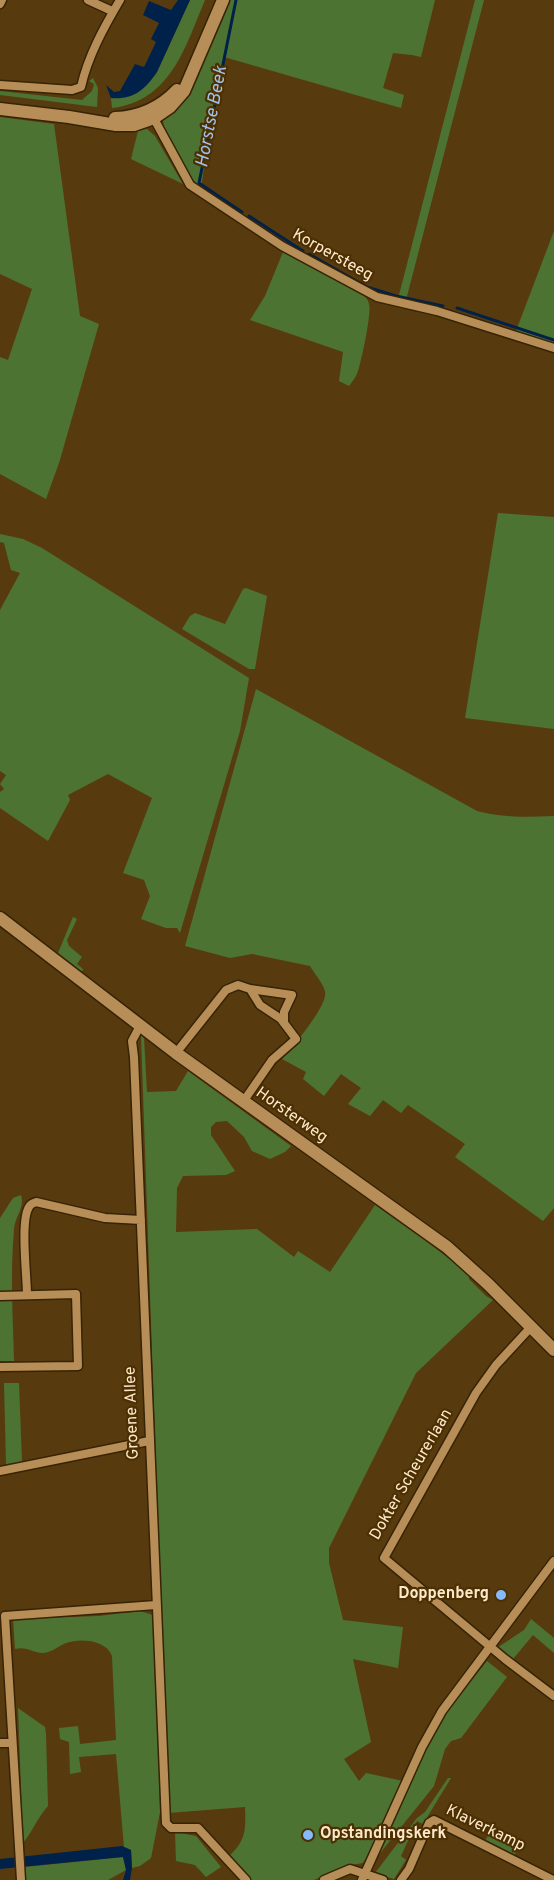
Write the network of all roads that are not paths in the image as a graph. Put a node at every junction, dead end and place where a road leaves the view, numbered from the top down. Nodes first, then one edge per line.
1 (88, 0) edge
2 (120, 0) edge
3 (223, 0) edge
4 (112, 11) junction
5 (0, 85) edge
6 (0, 109) edge
7 (152, 114) junction
8 (554, 348) edge
9 (0, 918) edge
10 (250, 989) junction
11 (284, 1023) junction
12 (140, 1026) junction
13 (176, 1053) junction
14 (243, 1102) junction
15 (141, 1220) junction
16 (27, 1295) junction
17 (0, 1296) edge
18 (531, 1327) junction
19 (554, 1350) edge
20 (0, 1367) edge
21 (149, 1441) junction
22 (0, 1471) edge
23 (554, 1561) edge
24 (156, 1605) junction
25 (490, 1646) junction
26 (554, 1696) edge
27 (0, 1743) edge
28 (11, 1743) junction
29 (363, 1876) edge
30 (21, 1880) edge
31 (246, 1880) edge
32 (324, 1880) edge
33 (383, 1880) edge
34 (401, 1880) edge
35 (554, 1880) edge

1 - 4 street
2 - 4 street
3 - 7 main road
4 - 5 street
6 - 7 main road
7 - 8 street, Korpersteeg
9 - 12 main road, Horsterweg
10 - 11 street
10 - 11 street
10 - 13 street
11 - 14 street
12 - 13 main road, Horsterweg
12 - 15 street, Groene Allee
13 - 14 main road, Horsterweg
14 - 18 main road, Horsterweg
15 - 16 street
15 - 21 street, Groene Allee
16 - 17 street
16 - 20 street
18 - 19 main road, Horsterweg
18 - 25 street, Dokter Scheurerlaan
21 - 22 street
21 - 24 street, Groene Allee
23 - 25 street
24 - 28 street
24 - 31 street, Groene Allee
25 - 26 street
25 - 29 street
27 - 28 street
28 - 30 street
29 - 32 street
29 - 33 street
34 - 35 street, Klaverkamp

